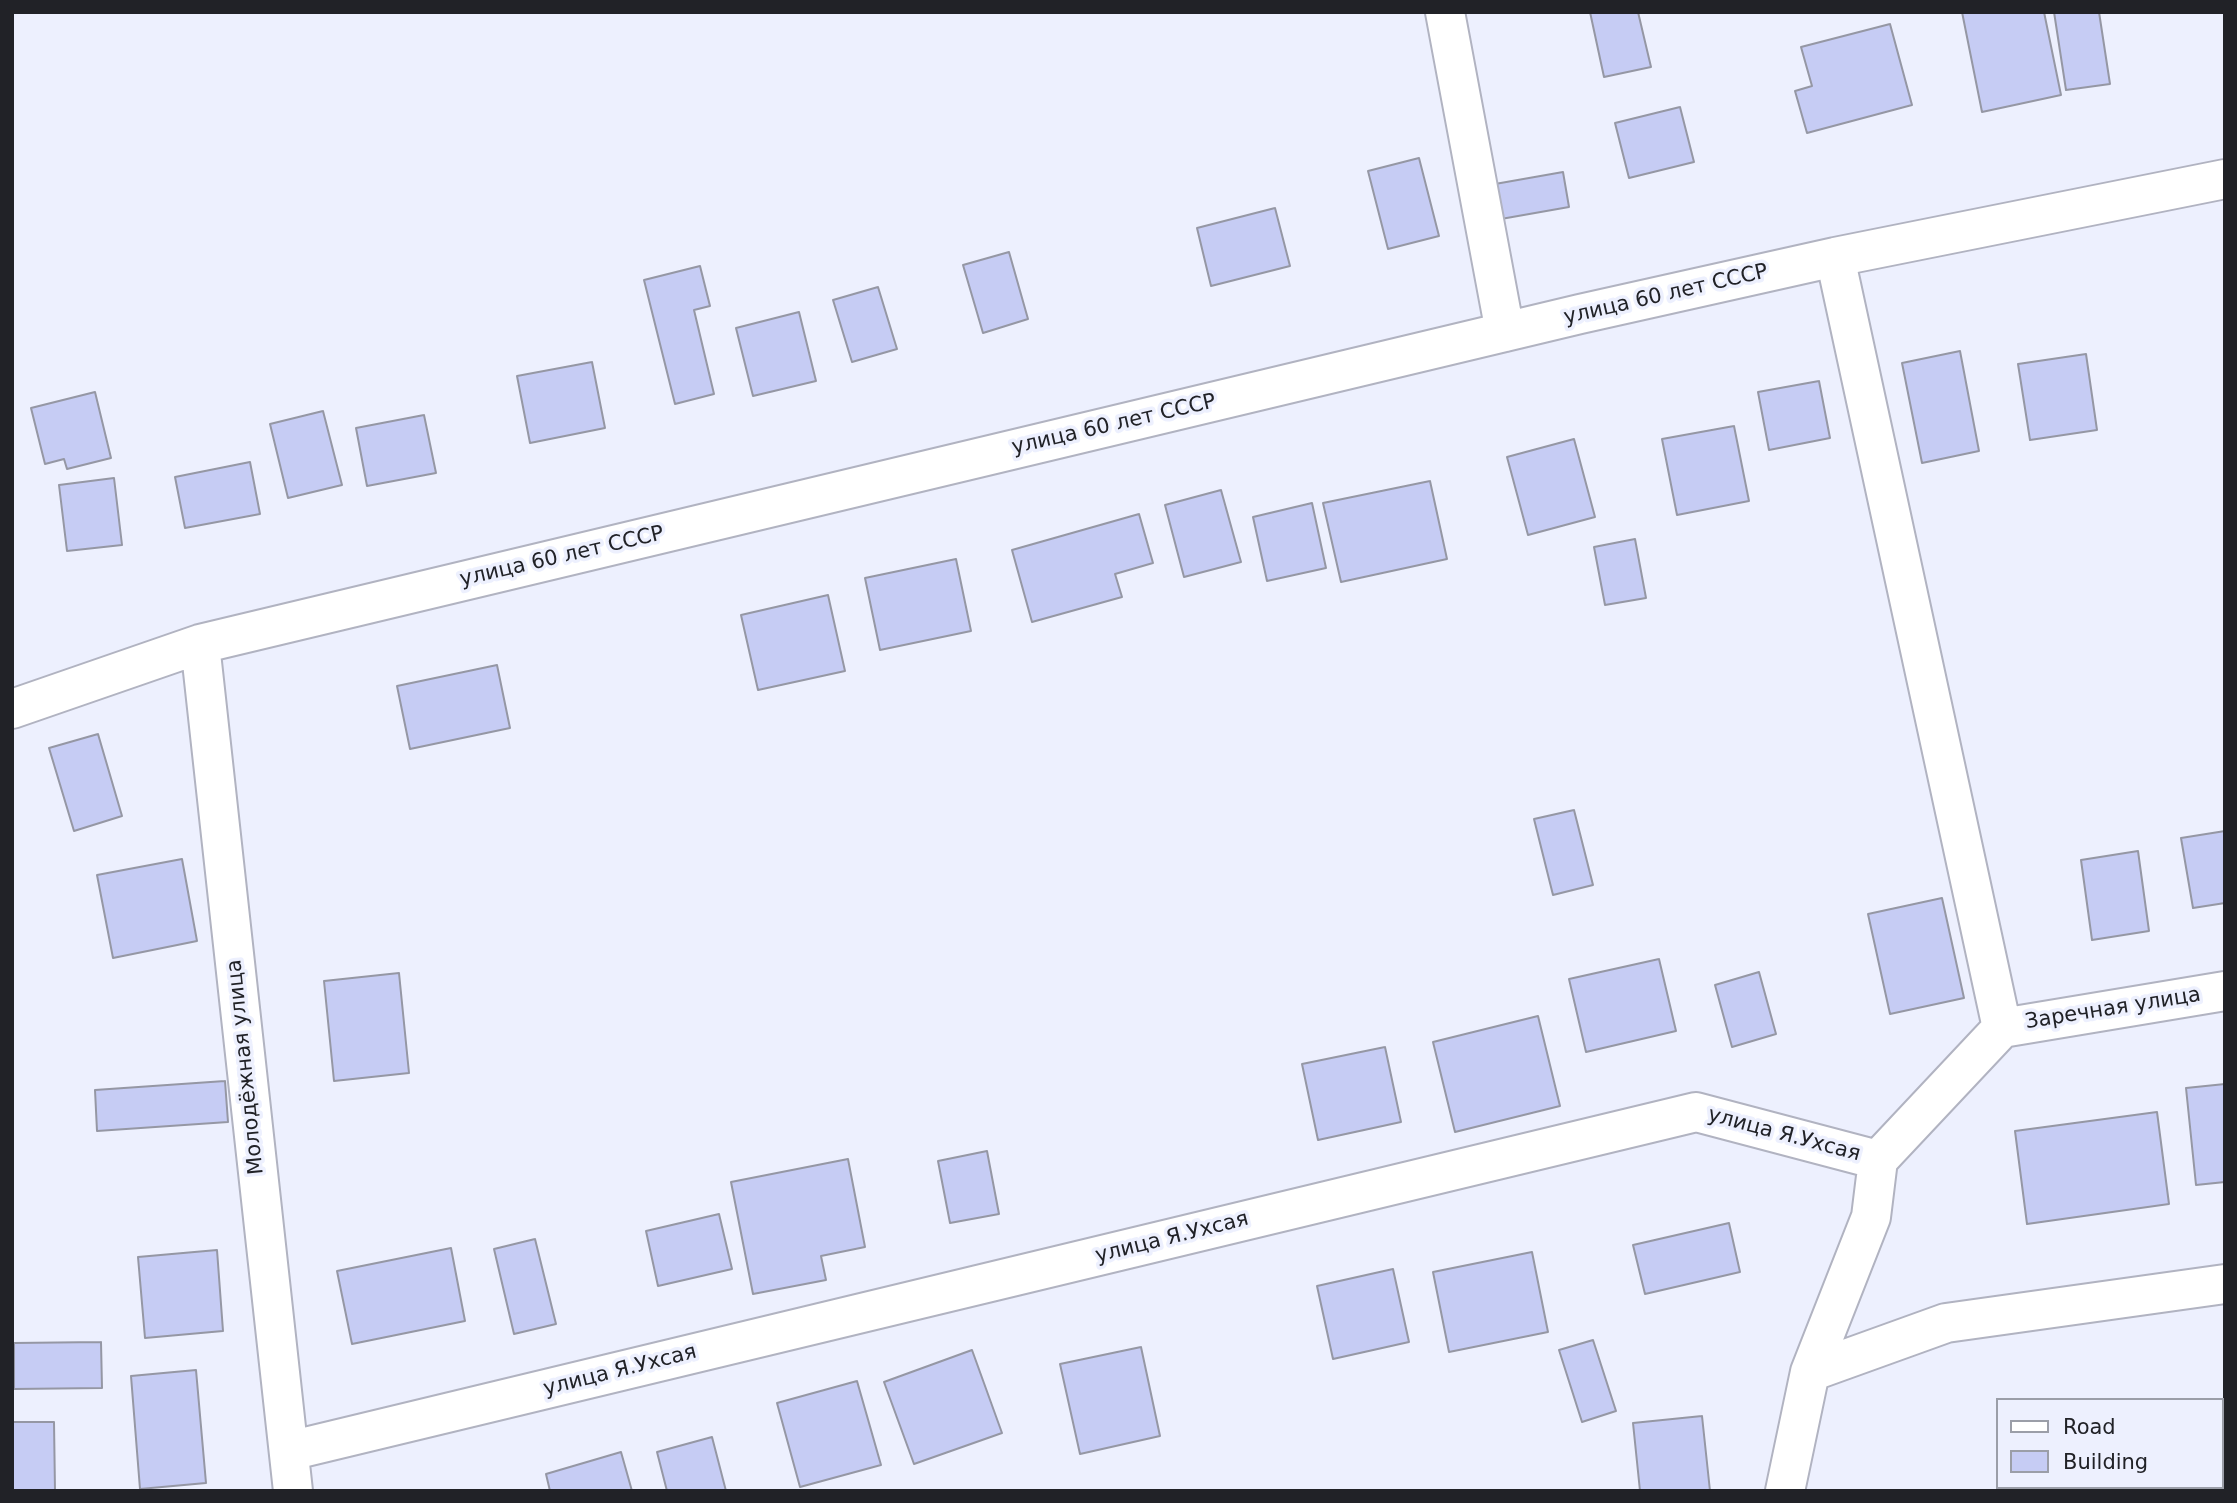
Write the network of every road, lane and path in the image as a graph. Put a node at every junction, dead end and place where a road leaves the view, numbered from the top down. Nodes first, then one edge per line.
1 (1445, 12) edge
2 (2225, 179) edge
3 (1835, 257) junction
4 (1505, 332) junction
5 (200, 644) junction
6 (12, 709) edge
7 (2225, 991) edge
8 (2002, 1028) junction
9 (1878, 1160) junction
10 (2225, 1284) edge
11 (1810, 1372) junction
12 (289, 1451) junction
13 (293, 1491) edge
14 (1785, 1491) edge

1 - 4 street
2 - 3 street, улица 60 лет СССР
3 - 4 street, улица 60 лет СССР
3 - 8 street
4 - 5 street, улица 60 лет СССР
5 - 6 street, улица 60 лет СССР
5 - 12 street, Молодёжная улица
7 - 8 street, Заречная улица
8 - 9 street, улица Я.Ухсая
9 - 11 street
9 - 12 street, улица Я.Ухсая
10 - 11 street
11 - 14 street
12 - 13 street, Молодёжная улица

